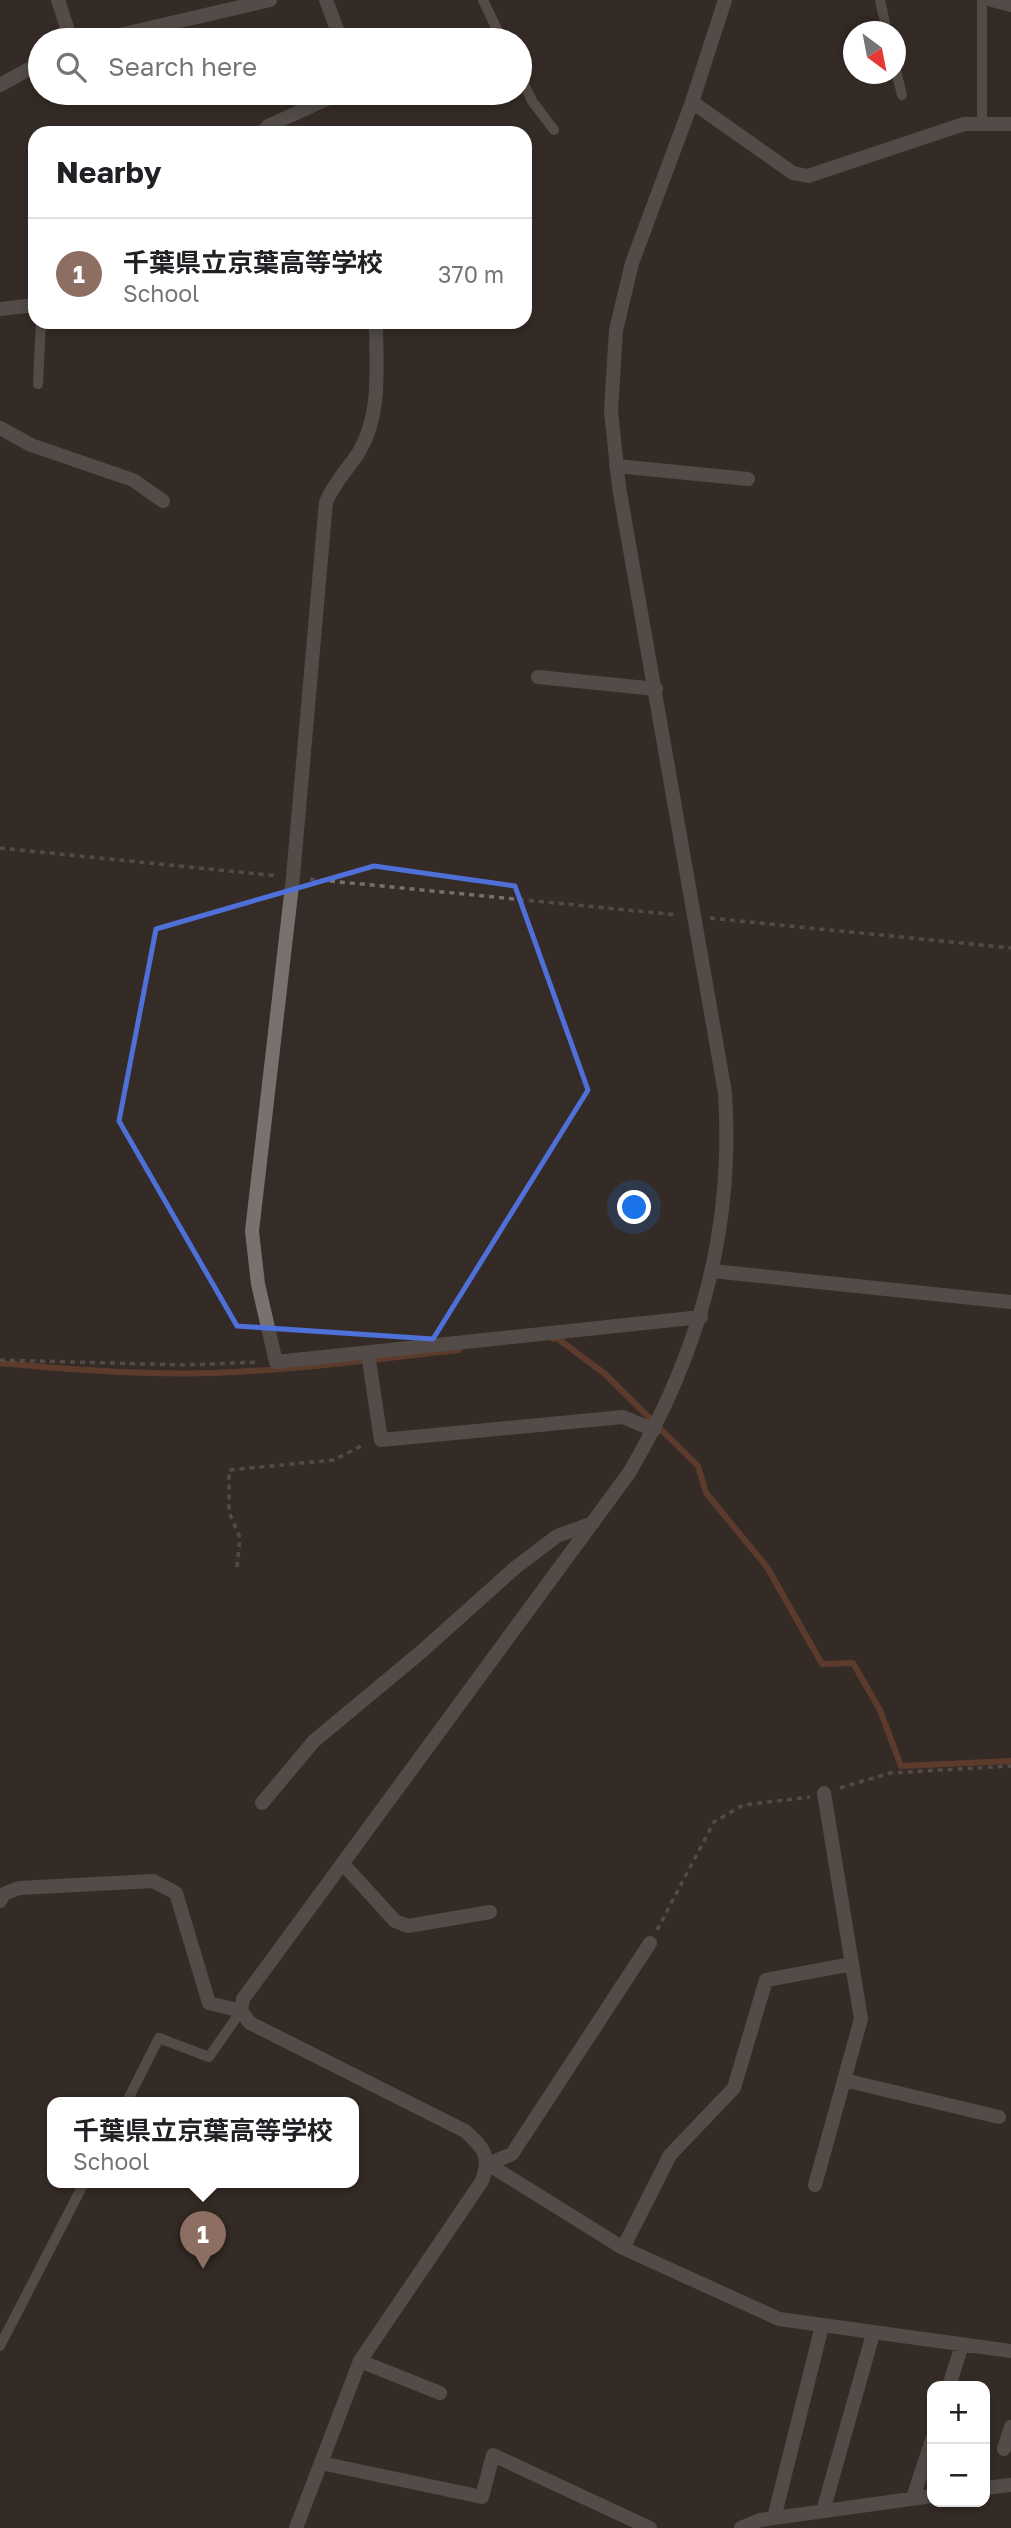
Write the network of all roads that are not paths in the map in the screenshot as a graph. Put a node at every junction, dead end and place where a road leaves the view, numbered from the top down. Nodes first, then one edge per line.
1 (58, 0) edge
2 (270, 0) edge
3 (326, 0) edge
4 (483, 0) edge
5 (725, 0) edge
6 (880, 0) edge
7 (982, 0) edge
8 (992, 0) edge
9 (1011, 5) edge
10 (885, 21) edge
11 (67, 28) edge
12 (150, 28) edge
13 (336, 28) edge
14 (496, 28) edge
15 (28, 70) edge
16 (899, 84) edge
17 (0, 85) edge
18 (902, 95) dead end
19 (532, 101) edge
20 (692, 102) junction
21 (314, 105) edge
22 (982, 122) junction
23 (1011, 124) edge
24 (268, 126) edge
25 (554, 130) dead end
26 (28, 306) edge
27 (0, 309) edge
28 (41, 329) edge
29 (376, 329) edge
30 (38, 384) dead end
31 (0, 428) edge
32 (616, 466) junction
33 (748, 479) dead end
34 (163, 501) dead end
35 (538, 677) dead end
36 (656, 689) junction
37 (712, 1272) junction
38 (1011, 1302) edge
39 (701, 1317) junction
40 (368, 1354) junction
41 (654, 1430) junction
42 (593, 1523) junction
43 (824, 1793) road end
44 (262, 1803) dead end
45 (343, 1864) junction
46 (0, 1901) edge
47 (490, 1912) dead end
48 (650, 1943) road end
49 (852, 1964) junction
50 (241, 2011) junction
51 (844, 2080) junction
52 (129, 2097) edge
53 (999, 2117) dead end
54 (488, 2164) junction
55 (816, 2185) dead end
56 (81, 2188) edge
57 (623, 2248) junction
58 (822, 2326) junction
59 (873, 2334) junction
60 (962, 2345) junction
61 (0, 2346) edge
62 (1011, 2351) edge
63 (360, 2361) junction
64 (951, 2381) edge
65 (440, 2393) dead end
66 (1011, 2427) edge
67 (931, 2444) edge
68 (1004, 2449) dead end
69 (321, 2463) junction
70 (1011, 2485) edge
71 (990, 2487) edge
72 (927, 2497) edge
73 (914, 2498) junction
74 (823, 2511) junction
75 (774, 2518) junction
76 (296, 2528) edge
77 (650, 2528) edge
78 (741, 2528) edge

1 - 11 street
2 - 12 street
3 - 13 street
4 - 14 lane
5 - 20 street
6 - 10 lane
7 - 22 lane
8 - 9 street
15 - 17 street
16 - 18 lane
19 - 25 lane
20 - 22 street
20 - 32 street
21 - 24 street
22 - 23 street
26 - 27 street
28 - 30 lane
29 - 40 street
31 - 34 street
32 - 33 street
32 - 36 street
35 - 36 street
36 - 37 street
37 - 38 street
37 - 39 street
39 - 40 street
39 - 41 street
40 - 41 street
41 - 42 street
42 - 44 street
42 - 45 street
43 - 49 street
45 - 47 street
45 - 50 street
46 - 50 street
48 - 54 street
49 - 51 street
49 - 57 street
50 - 52 lane
50 - 54 street
51 - 53 street
51 - 55 street
54 - 57 street
54 - 63 street
56 - 61 lane
57 - 58 street
58 - 59 street
58 - 75 street
59 - 60 street
59 - 74 street
60 - 62 street
60 - 64 street
63 - 65 street
63 - 69 street
66 - 68 street
67 - 73 street
69 - 76 street
69 - 77 street
70 - 71 street
72 - 73 street
73 - 74 street
74 - 75 street
75 - 78 street

